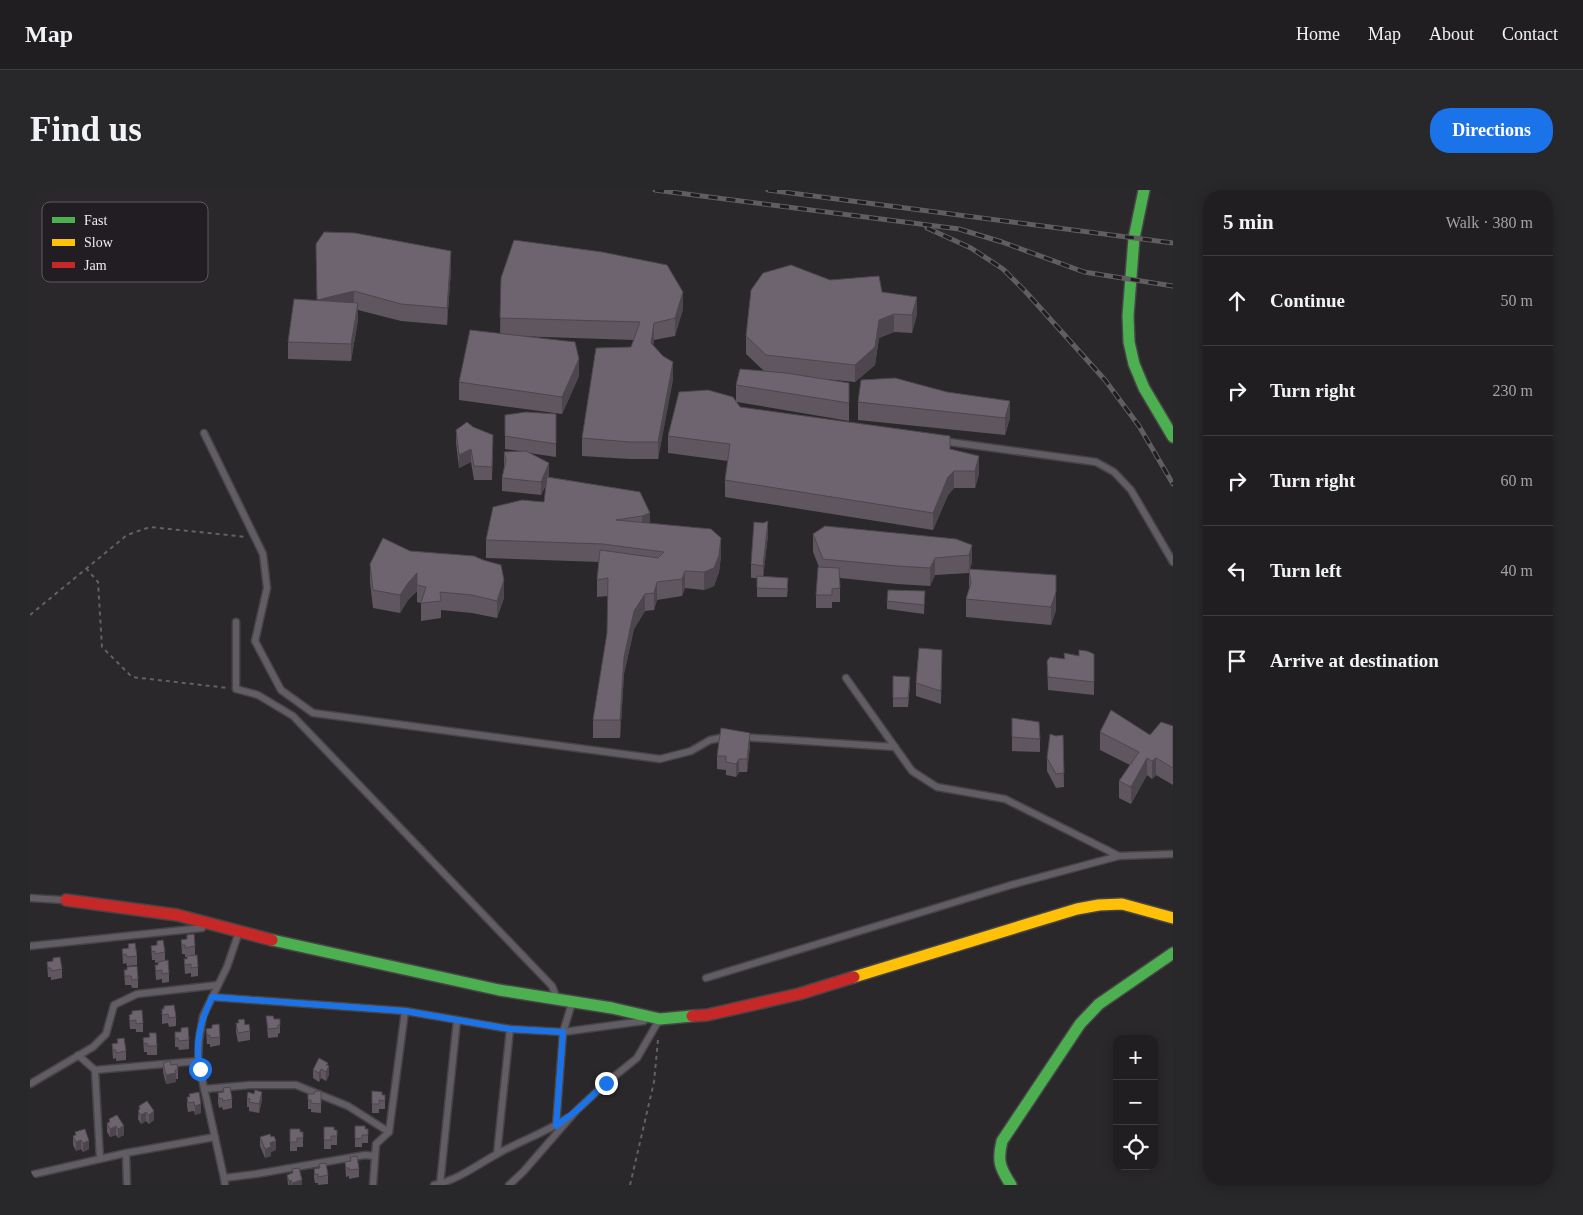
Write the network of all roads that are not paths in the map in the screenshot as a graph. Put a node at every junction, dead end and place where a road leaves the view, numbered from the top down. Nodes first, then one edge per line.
1 (1144, 190) edge
2 (204, 433) dead end
3 (1173, 437) edge
4 (932, 440) edge
5 (1173, 562) edge
6 (236, 622) dead end
7 (846, 678) dead end
8 (895, 747) junction
9 (1173, 854) edge
10 (1119, 856) junction
11 (30, 898) edge
12 (66, 900) joint
13 (1173, 918) edge
14 (208, 923) junction
15 (239, 932) junction
16 (30, 946) edge
17 (1173, 953) edge
18 (706, 978) dead end
19 (218, 985) junction
20 (212, 997) junction
21 (557, 1000) junction
22 (572, 1002) junction
23 (405, 1011) junction
24 (660, 1019) junction
25 (457, 1020) junction
26 (510, 1029) junction
27 (563, 1032) junction
28 (78, 1056) junction
29 (198, 1060) junction
30 (95, 1070) junction
31 (30, 1084) edge
32 (204, 1089) junction
33 (576, 1111) junction
34 (556, 1126) junction
35 (389, 1132) junction
36 (214, 1137) junction
37 (126, 1153) junction
38 (497, 1154) junction
39 (374, 1156) junction
40 (100, 1159) junction
41 (30, 1175) edge
42 (225, 1181) edge
43 (437, 1184) edge
44 (127, 1185) edge
45 (373, 1185) edge
46 (510, 1185) edge
47 (1011, 1185) edge

1 - 3 street
2 - 8 lane
4 - 5 lane
6 - 21 lane
7 - 8 lane
8 - 10 lane
9 - 10 lane
10 - 18 lane
11 - 12 lane
12 - 14 street
13 - 24 street
14 - 15 street
14 - 16 lane
15 - 19 lane
15 - 21 street
17 - 47 street
19 - 20 lane
19 - 28 lane
20 - 23 lane
20 - 29 lane
21 - 22 street
22 - 24 street
22 - 27 lane
23 - 25 lane
23 - 35 lane
24 - 27 lane
24 - 33 lane
25 - 26 lane
25 - 43 lane
26 - 27 lane
26 - 38 lane
27 - 34 lane
28 - 30 lane
28 - 31 lane
29 - 30 lane
29 - 32 lane
30 - 40 lane
32 - 35 lane
32 - 36 lane
33 - 34 lane
33 - 46 lane
34 - 38 lane
35 - 39 lane
36 - 37 lane
36 - 42 lane
37 - 40 lane
37 - 44 lane
38 - 43 lane
39 - 42 lane
39 - 45 lane
40 - 41 lane

